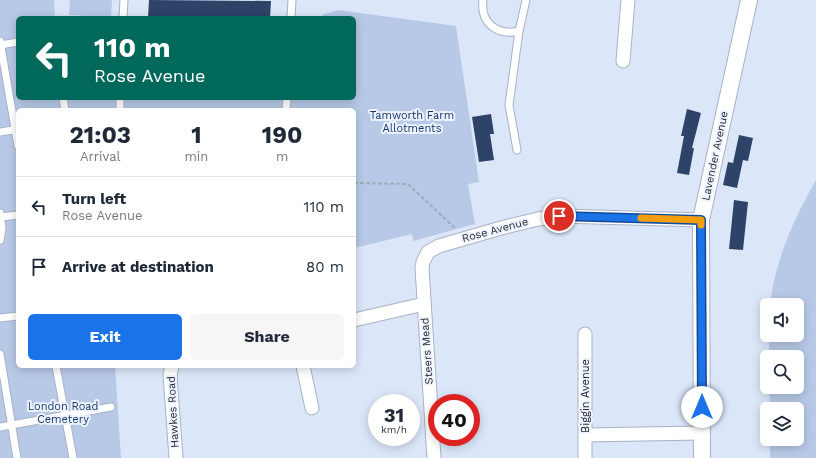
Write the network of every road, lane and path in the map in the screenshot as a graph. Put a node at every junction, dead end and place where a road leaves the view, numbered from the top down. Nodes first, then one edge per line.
1 (124, 0) edge
2 (292, 0) edge
3 (483, 0) edge
4 (526, 0) edge
5 (628, 0) edge
6 (748, 0) edge
7 (123, 16) edge
8 (291, 16) edge
9 (519, 31) junction
10 (16, 42) edge
11 (0, 44) edge
12 (623, 61) dead end
13 (16, 124) edge
14 (16, 129) edge
15 (0, 132) edge
16 (517, 150) dead end
17 (356, 184) edge
18 (1, 215) edge
19 (16, 215) edge
20 (701, 220) junction
21 (466, 238) junction
22 (0, 240) edge
23 (422, 268) joint
24 (424, 304) junction
25 (16, 316) edge
26 (0, 318) edge
27 (356, 320) edge
28 (585, 334) dead end
29 (0, 354) edge
30 (56, 368) edge
31 (172, 368) edge
32 (303, 368) edge
33 (111, 407) dead end
34 (312, 408) dead end
35 (66, 415) junction
36 (11, 425) junction
37 (0, 427) edge
38 (701, 434) junction
39 (585, 435) junction
40 (17, 458) edge
41 (73, 458) edge
42 (176, 458) edge
43 (434, 458) edge
44 (585, 458) edge
45 (702, 458) edge

1 - 7 lane
2 - 8 lane
3 - 9 lane
4 - 9 lane
5 - 12 street
6 - 20 street, Lavender Avenue
9 - 16 lane
10 - 11 lane
11 - 13 lane
14 - 15 lane
17 - 21 path
18 - 19 lane
18 - 22 lane
20 - 21 street, Rose Avenue
20 - 38 street, Lavender Avenue
21 - 23 street, Rose Avenue
23 - 24 street, Steers Mead
24 - 27 street
24 - 43 street, Steers Mead
25 - 26 lane
28 - 39 street, Biggin Avenue
29 - 36 lane
30 - 35 lane
31 - 42 street, Hawkes Road
32 - 34 street
33 - 35 lane
35 - 36 lane
35 - 41 lane
36 - 37 lane
36 - 40 lane
38 - 39 street
38 - 45 street, Lavender Avenue
39 - 44 street, Biggin Avenue

